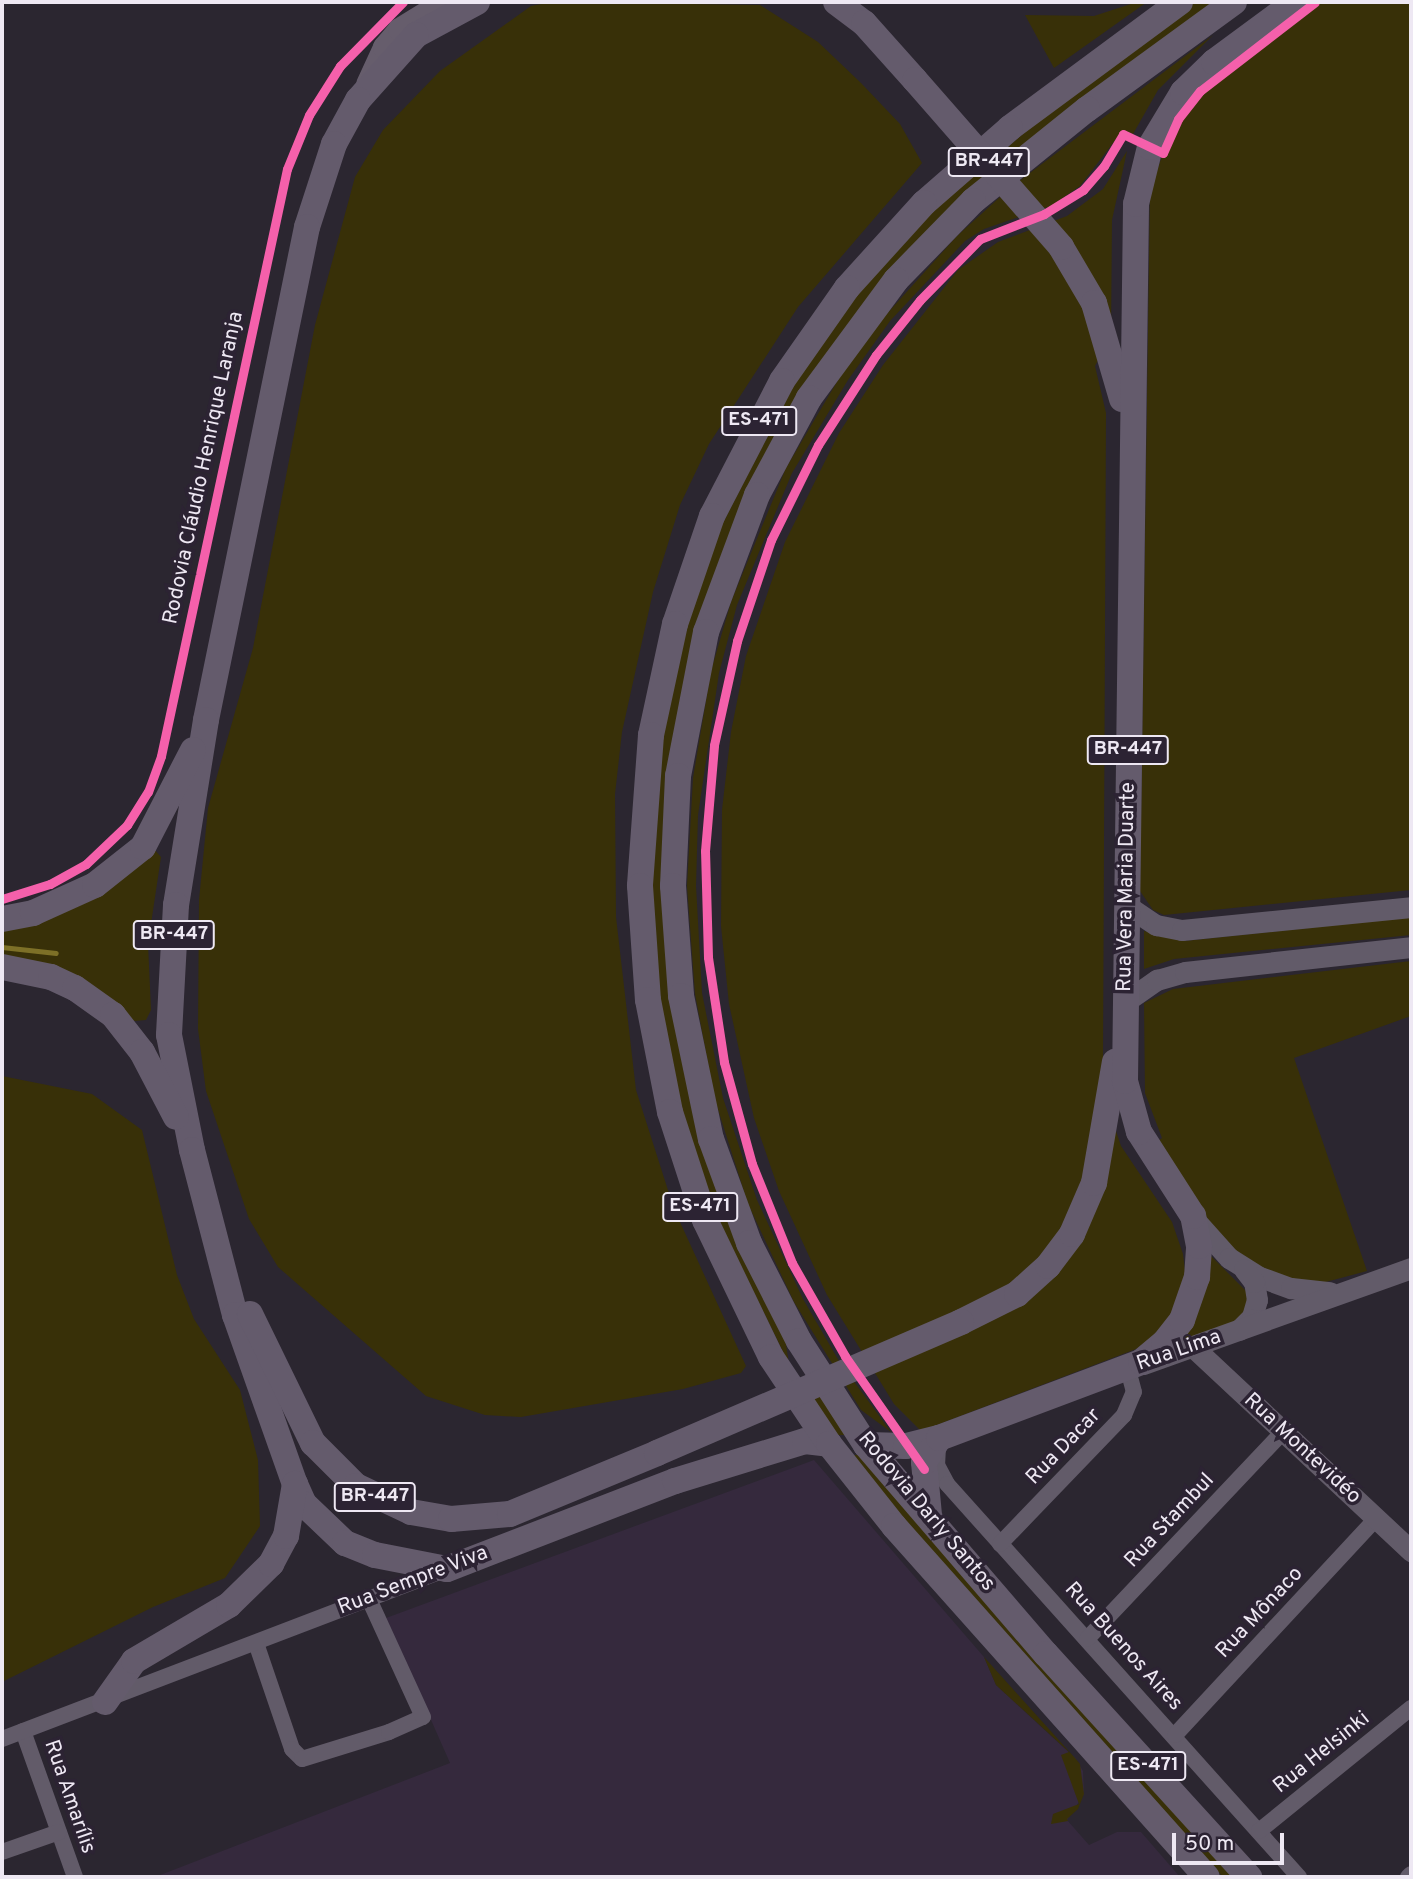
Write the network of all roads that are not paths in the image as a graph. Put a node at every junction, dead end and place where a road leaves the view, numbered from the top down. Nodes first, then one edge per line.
1 (443, 2) edge
2 (477, 2) edge
3 (836, 2) edge
4 (1180, 2) edge
5 (1234, 2) edge
6 (1295, 2) edge
7 (361, 97) junction
8 (1130, 498) junction
9 (206, 720) junction
10 (1126, 905) junction
11 (1411, 907) edge
12 (2, 919) edge
13 (1411, 947) edge
14 (2, 967) edge
15 (1125, 1002) junction
16 (192, 1150) junction
17 (1192, 1216) junction
18 (217, 1250) junction
19 (1244, 1268) junction
20 (1411, 1268) edge
21 (1339, 1292) junction
22 (1240, 1331) junction
23 (1193, 1347) junction
24 (1128, 1369) junction
25 (1283, 1432) junction
26 (942, 1436) junction
27 (829, 1444) junction
28 (866, 1445) junction
29 (295, 1484) junction
30 (929, 1515) junction
31 (1376, 1519) junction
32 (1000, 1544) junction
33 (1411, 1551) edge
34 (447, 1569) junction
35 (368, 1597) junction
36 (1087, 1639) junction
37 (256, 1643) junction
38 (105, 1702) junction
39 (1411, 1708) edge
40 (23, 1731) junction
41 (1175, 1735) junction
42 (2, 1739) edge
43 (1259, 1831) junction
44 (59, 1832) junction
45 (2, 1852) edge
46 (75, 1877) edge
47 (1206, 1877) edge
48 (1249, 1877) edge
49 (1299, 1877) edge

1 - 7 main road
2 - 7 main road, BR-447
3 - 8 main road, BR-447, bridge
4 - 27 main road, Rodovia Darly Santos / ES-471
5 - 28 main road, Rodovia Darly Santos / ES-471
6 - 8 main road
7 - 9 main road, BR-447
8 - 10 main road, Rua Vera Maria Duarte / BR-447
9 - 12 main road, BR-447
9 - 16 main road, BR-447
10 - 11 street
10 - 15 main road, Rua Vera Maria Duarte / BR-447
13 - 15 street
14 - 16 main road, BR-447
15 - 17 main road, Rua Vera Maria Duarte
15 - 18 main road, BR-447, bridge
16 - 18 main road, BR-447
17 - 19 street, Rua Vera Maria Duarte
17 - 24 main road, Rua Vera Maria Duarte
18 - 29 main road, BR-447
19 - 21 street, Rua Vera Maria Duarte
19 - 22 street
20 - 21 street, Rua Lima
21 - 22 street, Rua Lima
22 - 23 street, Rua Lima
23 - 24 street, Rua Lima
23 - 25 street, Rua Montevidéo
24 - 26 main road, Rua Lima
24 - 32 street, Rua Dacar
25 - 31 street, Rua Montevidéo
25 - 36 street, Rua Stambul
26 - 28 main road, Rua Lima
26 - 30 main road
26 - 32 street, Rua Buenos Aires
27 - 34 main road, Rua Sempre Viva
27 - 47 main road, Rodovia Darly Santos / ES-471
28 - 30 main road, Rodovia Darly Santos / ES-471
29 - 34 main road, BR-447
29 - 38 main road
30 - 48 main road, Rodovia Darly Santos / ES-471
31 - 33 street, Rua Montevidéo
31 - 41 street, Rua Mônaco
32 - 36 street, Rua Buenos Aires
34 - 35 street, Rua Sempre Viva
35 - 37 street, Rua Sempre Viva
35 - 37 street
36 - 41 street, Rua Buenos Aires
37 - 38 street, Rua Sempre Viva
38 - 40 street, Rua Sempre Viva
39 - 43 street, Rua Helsinki
40 - 42 street, Rua Sempre Viva
40 - 44 street, Rua Amarílis
41 - 43 street, Rua Buenos Aires
43 - 49 street, Rua Buenos Aires
44 - 45 street
44 - 46 street, Rua Amarílis

